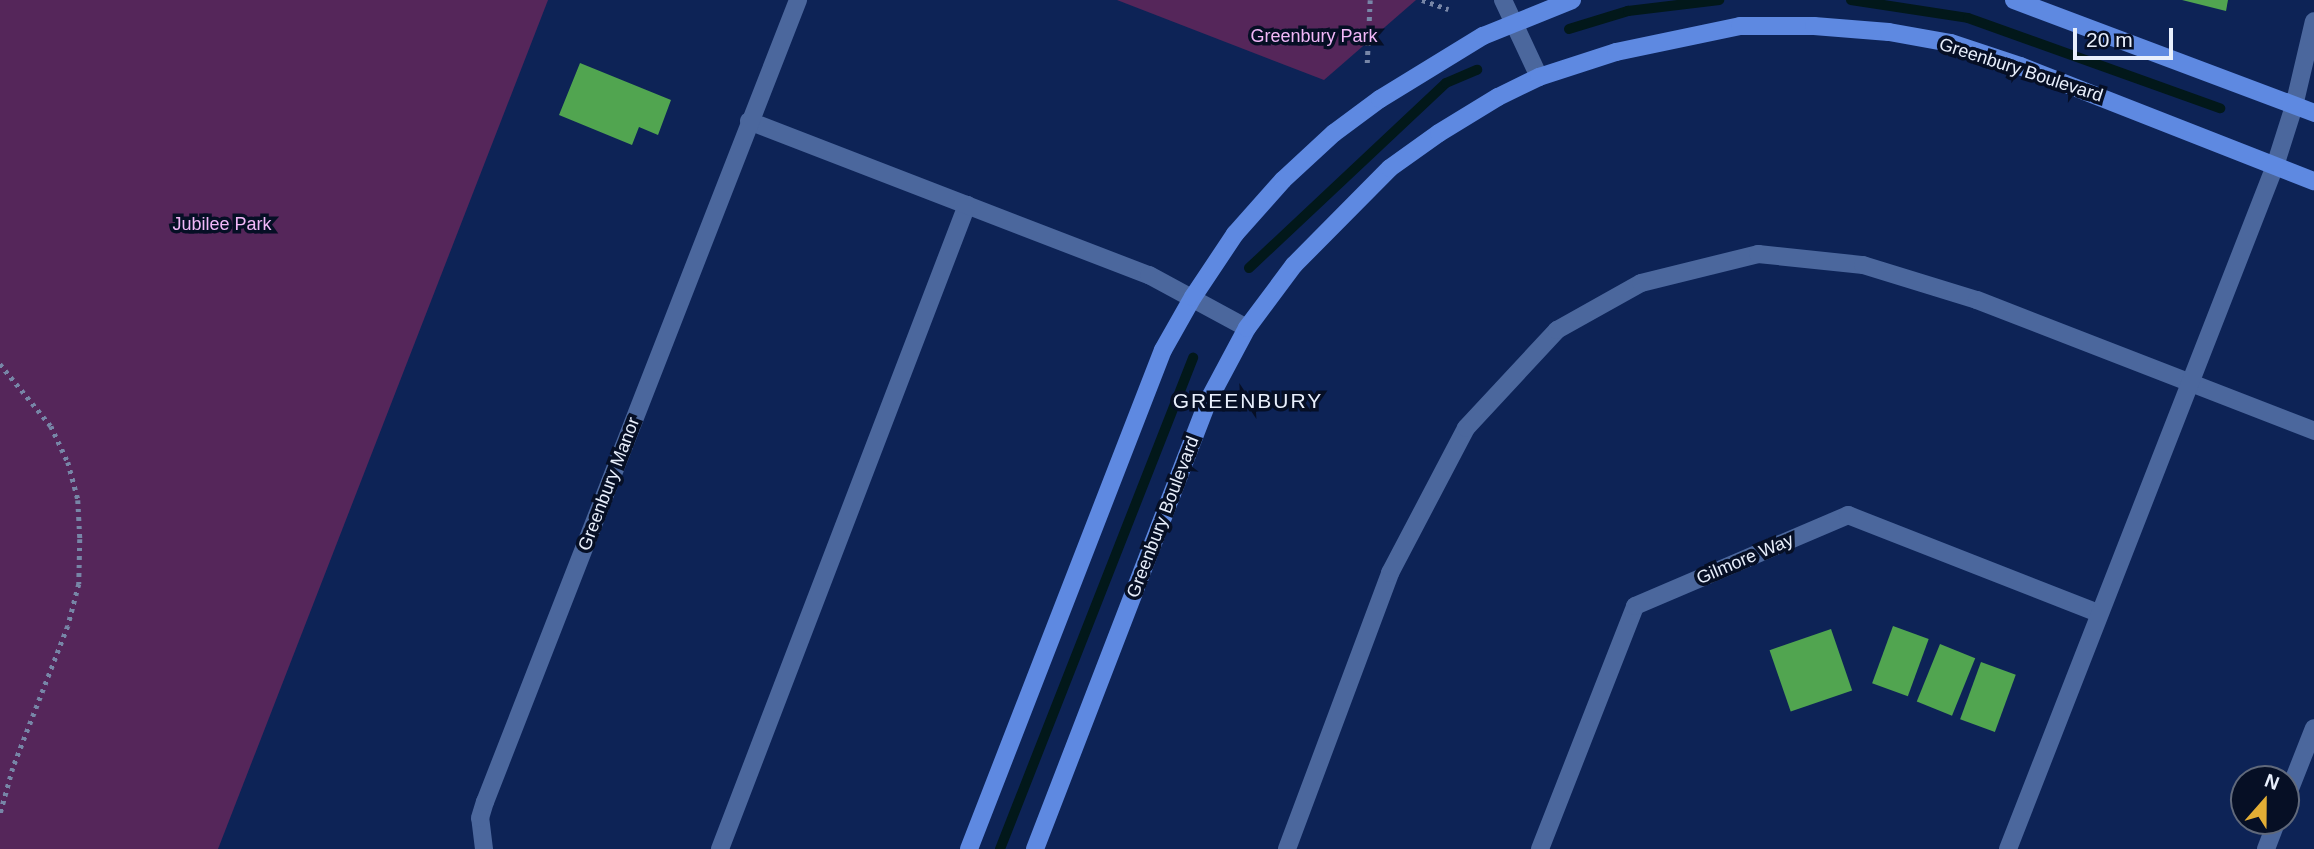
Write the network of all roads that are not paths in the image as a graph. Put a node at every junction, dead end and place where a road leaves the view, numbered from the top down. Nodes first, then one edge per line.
1 (798, 0) edge
2 (1503, 0) edge
3 (1572, 0) edge
4 (2014, 0) edge
5 (2314, 20) edge
6 (1514, 23) junction
7 (1539, 77) junction
8 (2294, 106) junction
9 (2314, 113) edge
10 (749, 121) junction
11 (2275, 166) junction
12 (2314, 181) edge
13 (967, 205) junction
14 (1193, 297) junction
15 (1247, 328) junction
16 (2189, 384) junction
17 (2314, 431) edge
18 (2098, 613) junction
19 (2314, 728) edge
20 (2299, 765) edge
21 (484, 849) edge
22 (720, 849) edge
23 (969, 849) edge
24 (1035, 849) edge
25 (1286, 849) edge
26 (1541, 849) edge
27 (2008, 849) edge

1 - 10 street, Greenbury Manor
2 - 6 street
3 - 6 street
4 - 8 street
5 - 8 street
6 - 7 street
6 - 14 street
7 - 11 street, Greenbury Boulevard
7 - 15 street, Greenbury Boulevard
8 - 9 street
8 - 11 street
10 - 13 street
10 - 21 street, Greenbury Manor
11 - 12 street, Greenbury Boulevard
11 - 16 street
13 - 14 street
13 - 22 street
14 - 15 street
14 - 23 street
15 - 24 street, Greenbury Boulevard
16 - 17 street
16 - 18 street
16 - 25 street
18 - 26 street, Gilmore Way
18 - 27 street
19 - 20 street

